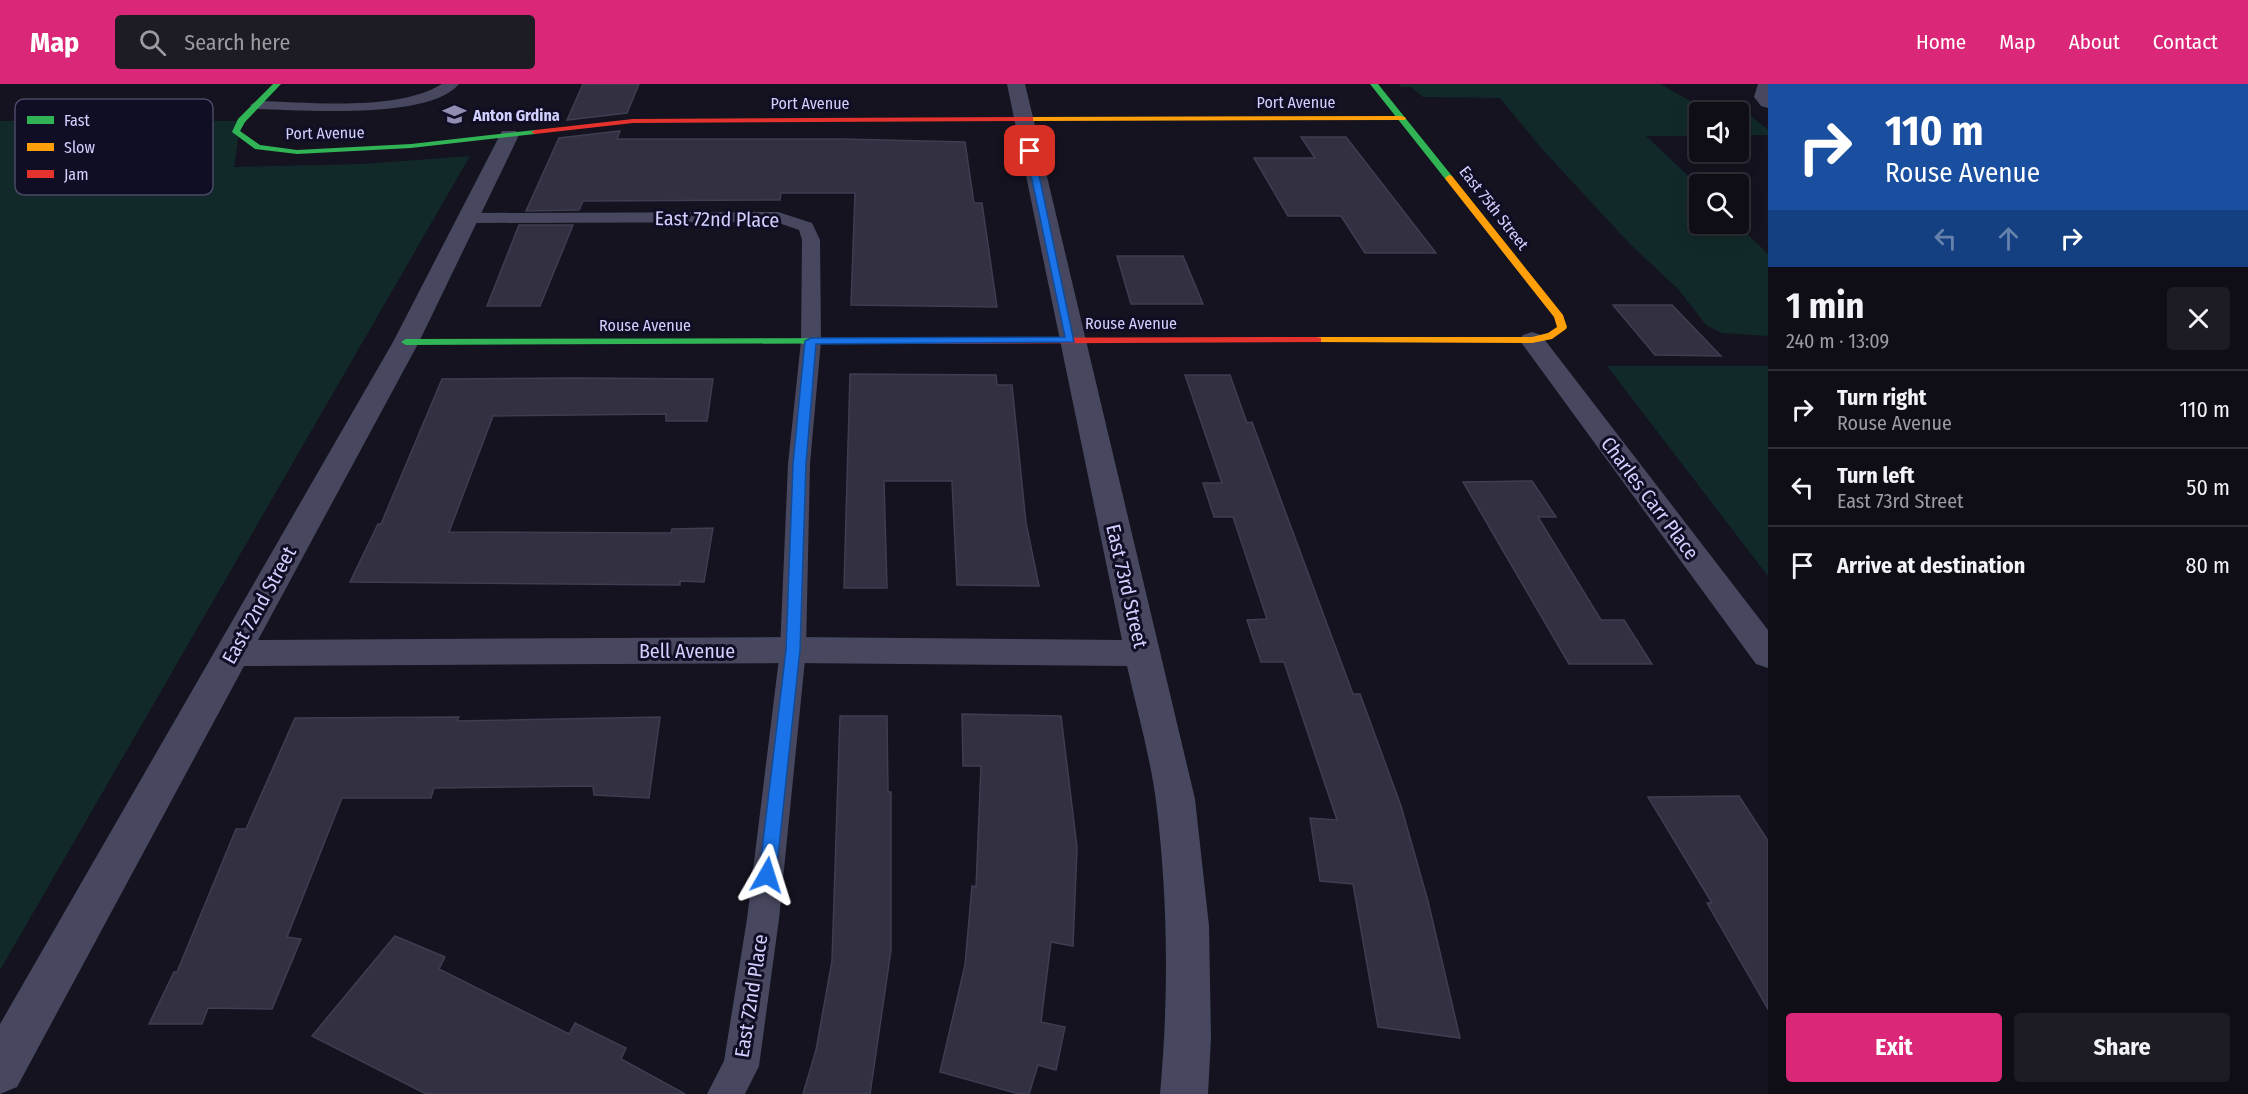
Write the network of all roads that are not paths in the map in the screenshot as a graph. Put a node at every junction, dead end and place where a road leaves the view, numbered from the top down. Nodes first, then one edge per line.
1 (277, 84) edge
2 (453, 84) edge
3 (1016, 84) edge
4 (1374, 84) edge
5 (1767, 84) edge
6 (358, 91) dead end
7 (1768, 102) edge
8 (347, 104) junction
9 (257, 105) junction
10 (1402, 118) junction
11 (1023, 119) junction
12 (509, 135) junction
13 (470, 218) junction
14 (1071, 340) junction
15 (1532, 340) junction
16 (811, 341) junction
17 (406, 342) junction
18 (793, 650) junction
19 (231, 653) junction
20 (1143, 653) junction
21 (1768, 655) edge
22 (0, 1070) edge
23 (725, 1094) edge
24 (1184, 1094) edge

1 - 9 street
2 - 8 lane
3 - 11 street, East 73rd Street
4 - 10 street, East 75th Street
5 - 7 street
6 - 8 lane
8 - 9 lane
9 - 12 street, Port Avenue
10 - 11 street, Port Avenue
10 - 15 street, East 75th Street
11 - 12 street, Port Avenue
11 - 14 street, East 73rd Street
12 - 13 street, East 72nd Street
13 - 16 lane, East 72nd Place
13 - 17 street, East 72nd Street
14 - 15 street, Rouse Avenue
14 - 16 street, Rouse Avenue
14 - 20 street, East 73rd Street
15 - 21 street, Charles Carr Place
16 - 17 street, Rouse Avenue
16 - 18 lane, East 72nd Place
17 - 19 street, East 72nd Street
18 - 19 street, Bell Avenue
18 - 20 street, Bell Avenue
18 - 23 lane, East 72nd Place
19 - 22 street, East 72nd Street
20 - 24 street, East 73rd Street

